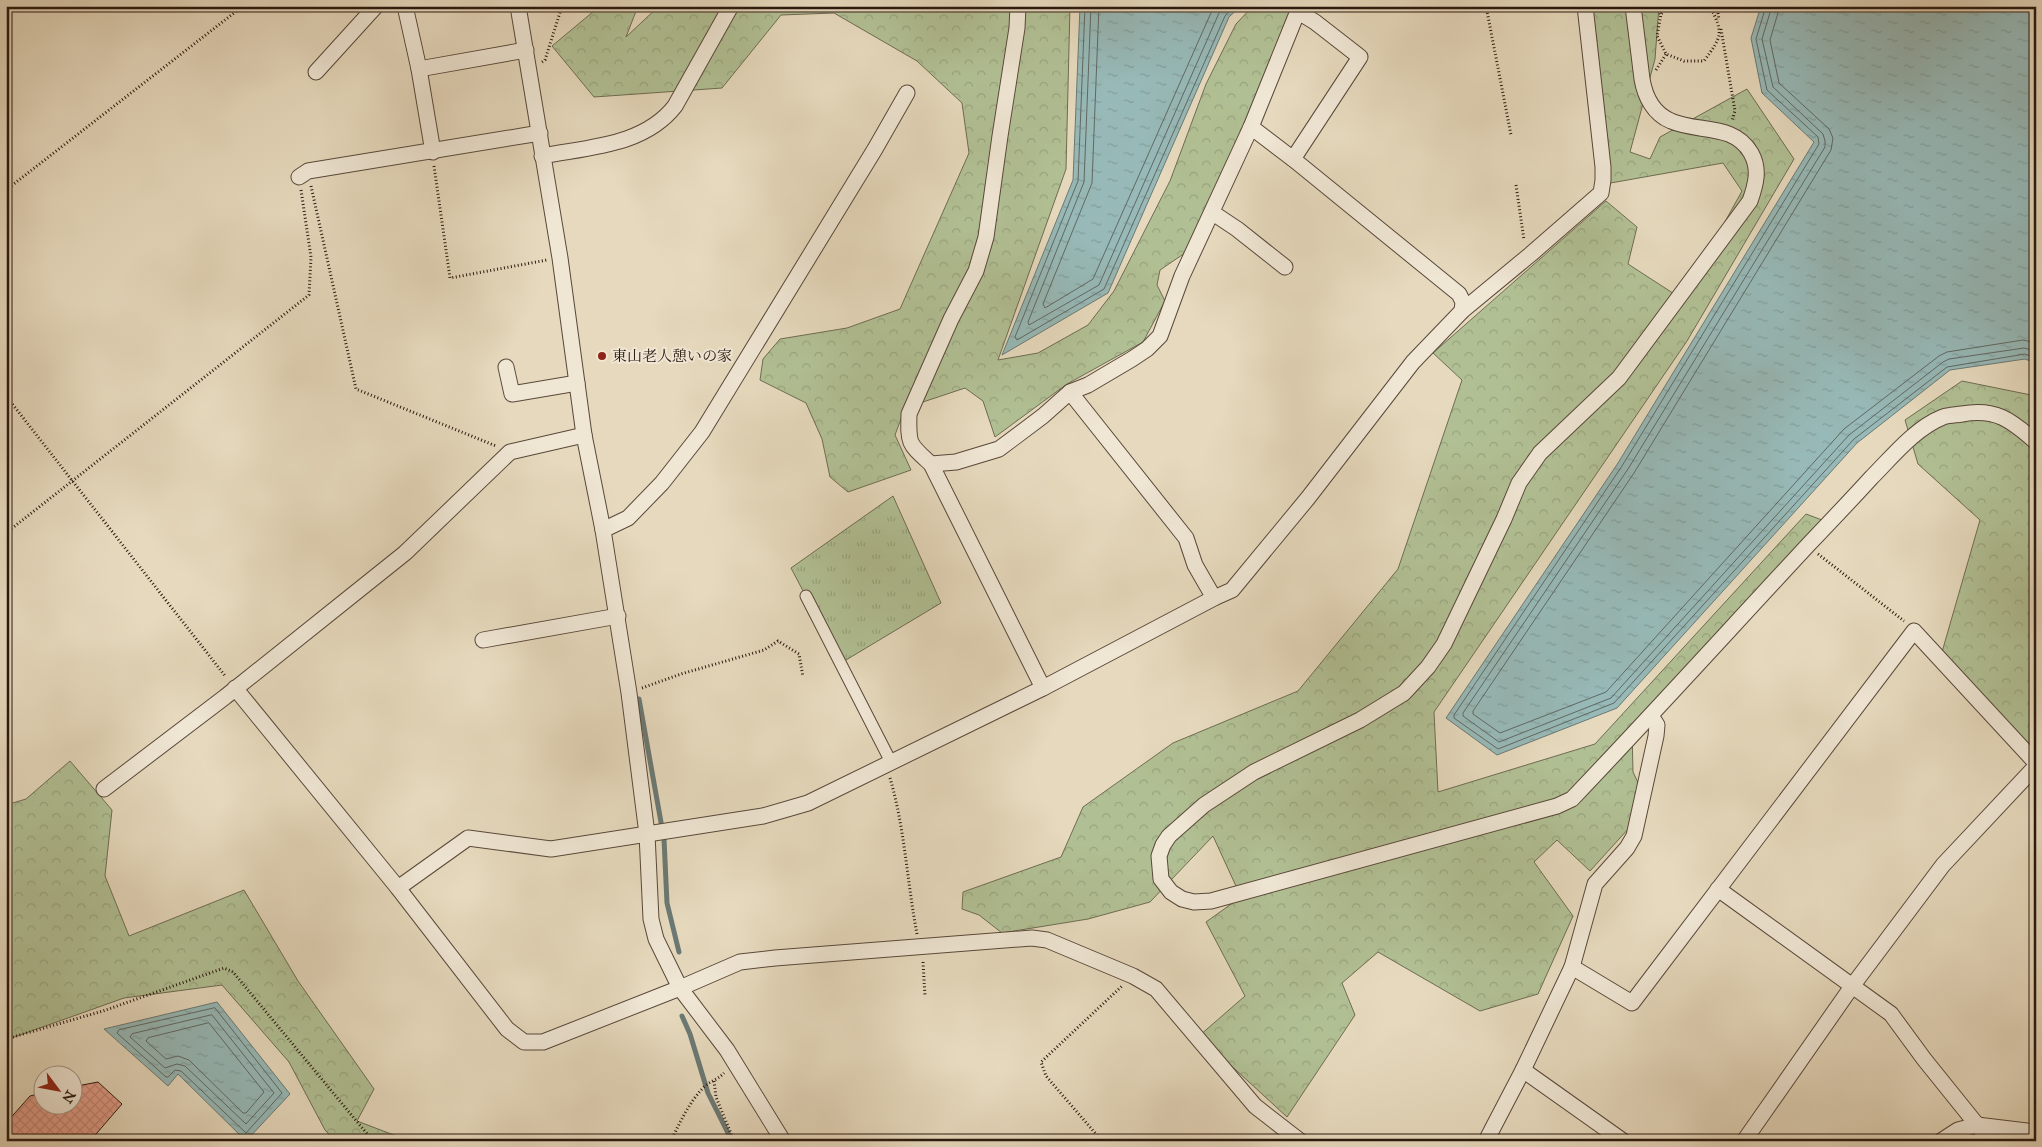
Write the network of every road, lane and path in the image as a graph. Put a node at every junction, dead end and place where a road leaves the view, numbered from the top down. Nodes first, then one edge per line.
1 (243, 6) edge
2 (376, 6) edge
3 (405, 6) edge
4 (518, 6) edge
5 (562, 6) edge
6 (731, 6) edge
7 (1018, 6) edge
8 (1486, 6) edge
9 (1585, 6) edge
10 (1633, 6) edge
11 (1652, 6) edge
12 (1670, 6) edge
13 (1710, 6) edge
14 (1717, 6) edge
15 (1299, 9) edge
16 (1661, 14) junction
17 (1720, 26) junction
18 (526, 50) junction
19 (419, 69) junction
20 (529, 70) junction
21 (316, 72) dead end
22 (907, 93) dead end
23 (1735, 110) dead end
24 (1251, 127) junction
25 (540, 133) junction
26 (1511, 135) dead end
27 (432, 152) junction
28 (542, 156) junction
29 (1293, 159) junction
30 (303, 174) junction
31 (1516, 185) dead end
32 (6, 190) edge
33 (1213, 212) junction
34 (1531, 254) junction
35 (560, 258) junction
36 (1285, 267) dead end
37 (1462, 311) junction
38 (506, 367) dead end
39 (577, 383) junction
40 (1070, 392) junction
41 (6, 396) edge
42 (584, 435) junction
43 (2036, 442) edge
44 (510, 452) junction
45 (931, 464) junction
46 (72, 481) junction
47 (603, 530) junction
48 (6, 533) edge
49 (1808, 546) junction
50 (806, 596) dead end
51 (1214, 598) junction
52 (618, 616) junction
53 (1914, 631) junction
54 (483, 640) dead end
55 (803, 676) dead end
56 (235, 688) junction
57 (1043, 688) junction
58 (629, 693) junction
59 (1651, 716) junction
60 (887, 764) junction
61 (2036, 764) edge
62 (104, 789) dead end
63 (647, 834) junction
64 (398, 888) junction
65 (1718, 889) junction
66 (920, 946) junction
67 (1572, 967) junction
68 (1134, 976) junction
69 (1853, 985) junction
70 (680, 988) junction
71 (925, 996) dead end
72 (6, 1039) edge
73 (734, 1062) junction
74 (1523, 1070) junction
75 (714, 1080) junction
76 (1977, 1125) junction
77 (2036, 1132) edge
78 (373, 1141) edge
79 (671, 1141) edge
80 (734, 1141) edge
81 (783, 1141) edge
82 (829, 1141) edge
83 (841, 1141) edge
84 (1102, 1141) edge
85 (1300, 1141) edge
86 (1486, 1141) edge
87 (1623, 1141) edge
88 (1744, 1141) edge
89 (1940, 1141) edge
90 (1990, 1141) edge

1 - 32 path
2 - 21 street
3 - 19 street
4 - 18 street
5 - 20 path
6 - 28 street
7 - 45 street
8 - 26 path
9 - 34 street
10 - 59 street
11 - 16 path
12 - 16 path
13 - 17 path
14 - 17 path
15 - 24 street
15 - 29 street
16 - 17 path
17 - 23 path
18 - 19 street
18 - 20 street
19 - 27 street
20 - 25 street
22 - 47 street
24 - 29 street
24 - 33 street
25 - 27 street
25 - 28 street
27 - 30 street
27 - 35 path
28 - 35 street
29 - 37 street
30 - 44 path
30 - 46 path
31 - 34 path
33 - 36 street
33 - 40 street
34 - 37 street
35 - 39 street
37 - 51 street
38 - 39 street
39 - 42 street
40 - 45 street
40 - 51 street
41 - 46 path
42 - 44 street
42 - 47 street
43 - 49 street
44 - 56 street
45 - 57 street
46 - 48 path
46 - 56 path
47 - 52 street
49 - 53 path
49 - 59 street
50 - 60 street
51 - 57 street
52 - 54 street
52 - 58 street
53 - 61 street
53 - 65 street
55 - 58 path
56 - 62 street
56 - 64 street
57 - 60 street
58 - 63 street
59 - 67 street
60 - 63 street
60 - 66 path
61 - 69 street
63 - 64 street
63 - 70 street
64 - 70 street
65 - 67 street
65 - 69 street
66 - 68 street
66 - 70 street
66 - 71 path
67 - 74 street
68 - 84 path
68 - 85 street
69 - 76 street
69 - 88 street
70 - 73 street
72 - 78 path
73 - 75 path
73 - 81 street
74 - 86 street
74 - 87 street
75 - 79 path
75 - 80 path
76 - 77 street
76 - 89 street
76 - 90 street
82 - 83 path

